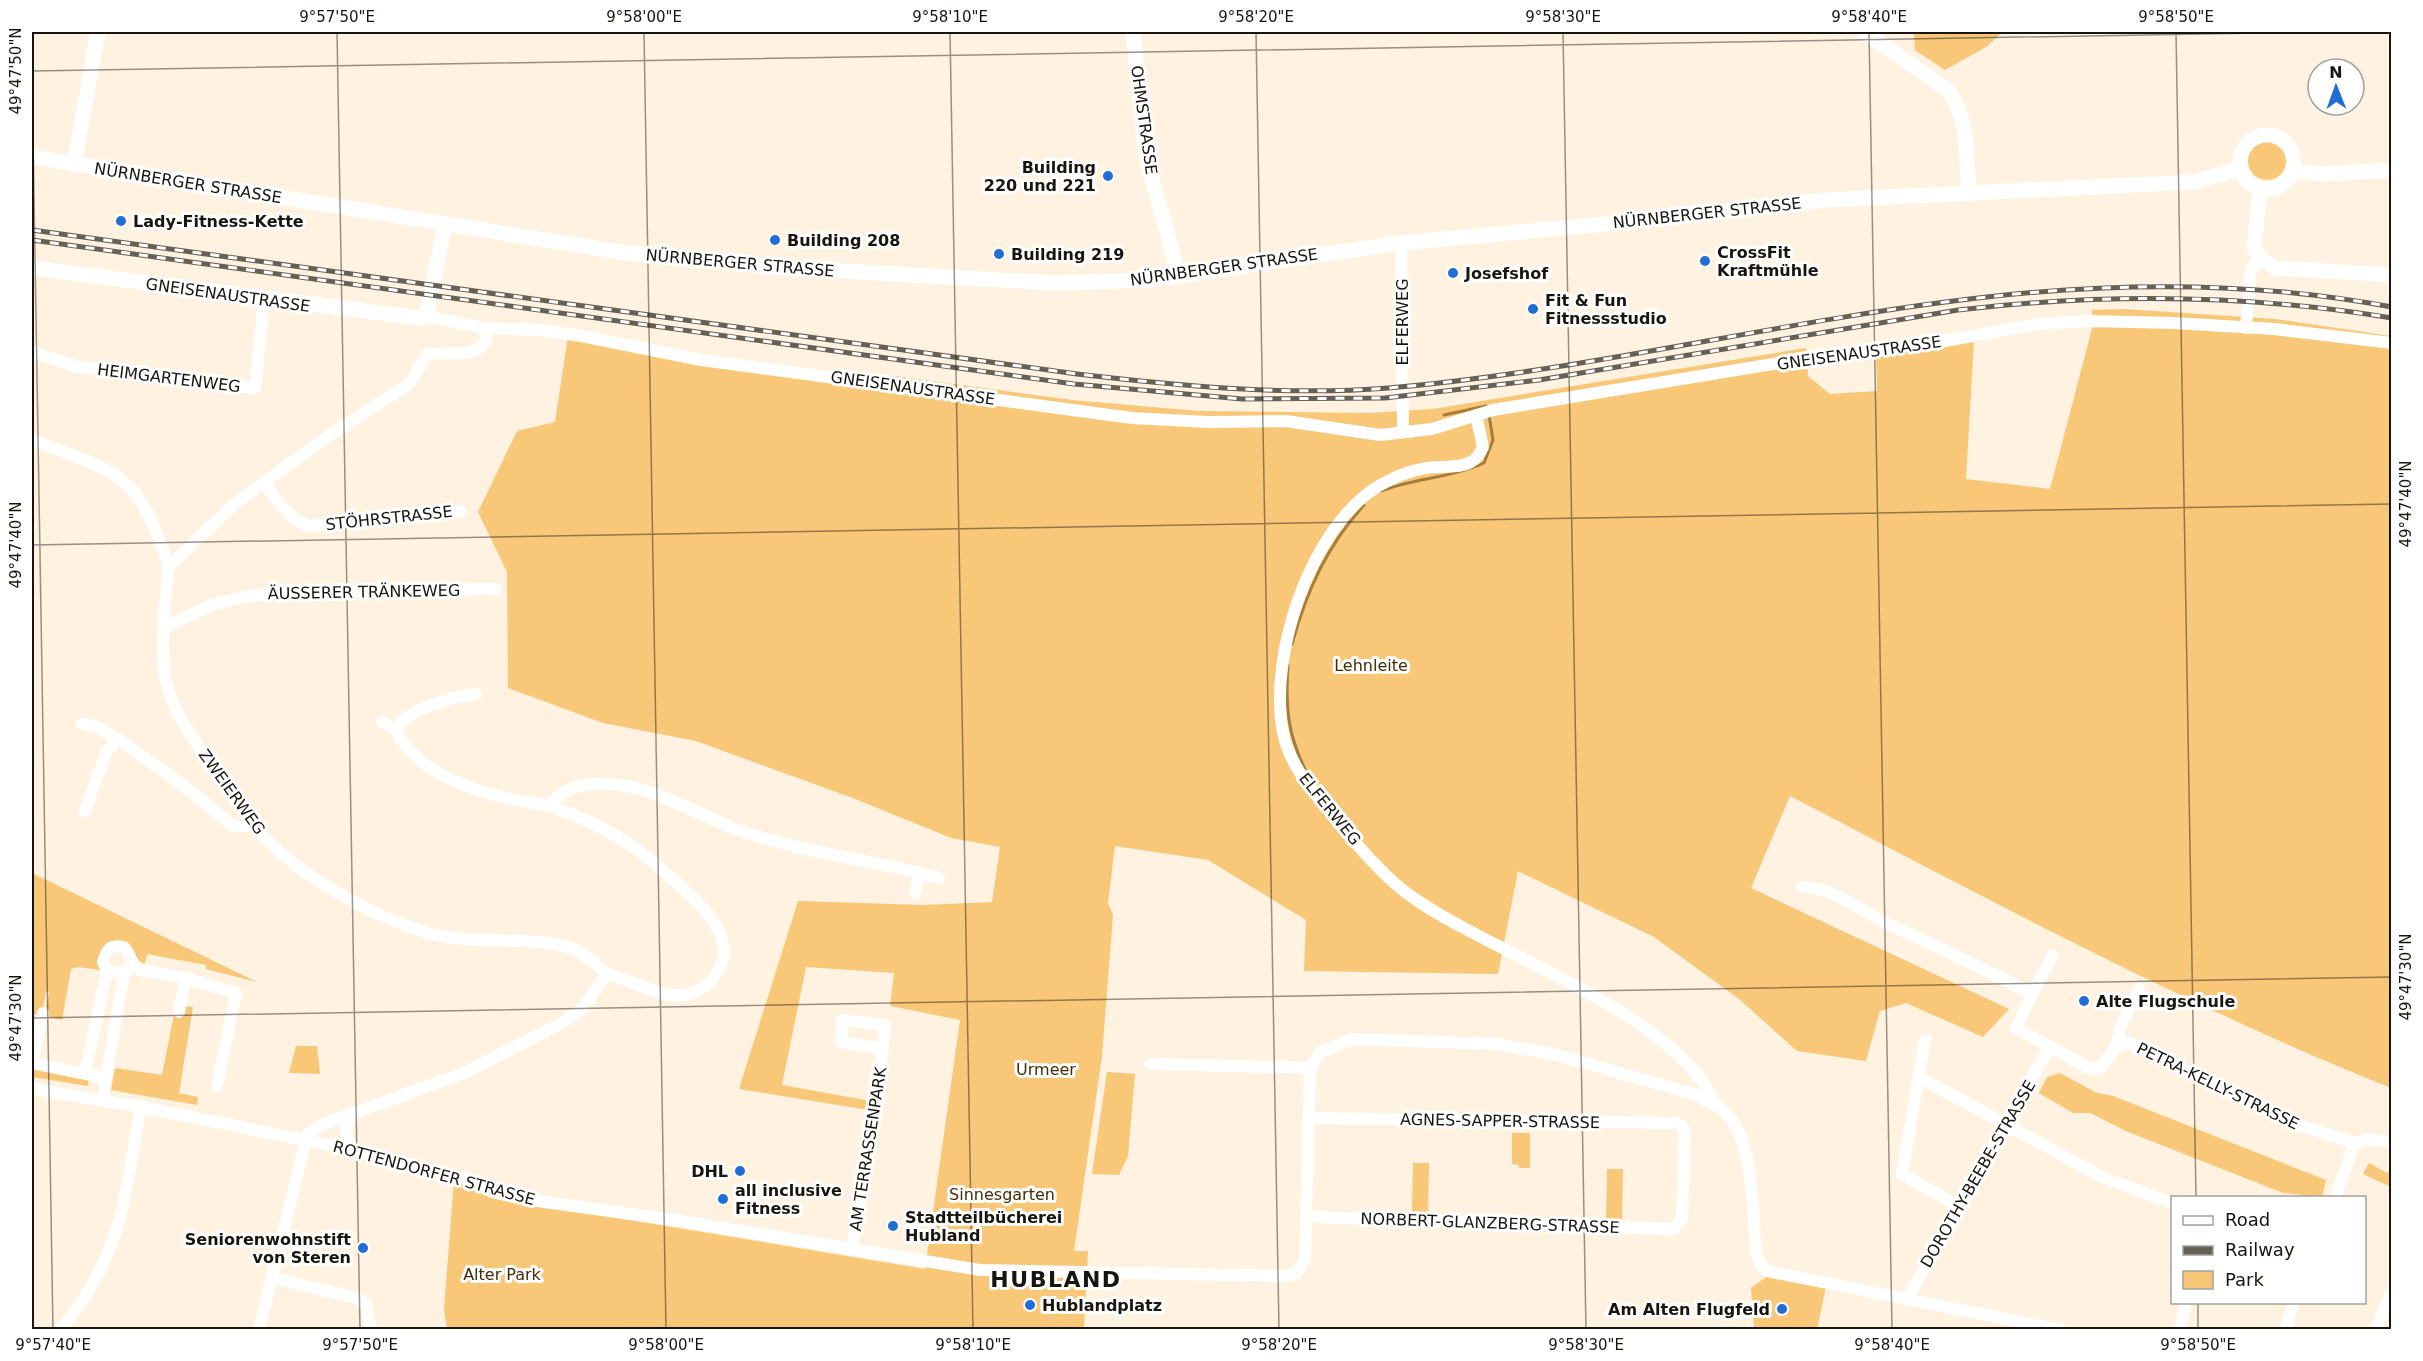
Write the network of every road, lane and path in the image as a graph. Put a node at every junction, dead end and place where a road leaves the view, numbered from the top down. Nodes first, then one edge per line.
1 (98, 32) edge
2 (1133, 32) edge
3 (1864, 32) edge
4 (32, 158) edge
5 (74, 165) junction
6 (2241, 168) junction
7 (2391, 170) edge
8 (2292, 171) junction
9 (2260, 188) junction
10 (1969, 194) junction
11 (445, 224) junction
12 (1401, 243) junction
13 (2260, 259) junction
14 (32, 268) edge
15 (2391, 275) edge
16 (1175, 277) junction
17 (264, 300) junction
18 (425, 316) junction
19 (483, 328) junction
20 (2246, 328) junction
21 (2391, 343) edge
22 (32, 352) edge
23 (1476, 415) junction
24 (1403, 431) junction
25 (32, 440) edge
26 (264, 483) junction
27 (460, 511) dead end
28 (170, 567) junction
29 (496, 589) dead end
30 (165, 627) junction
31 (476, 694) dead end
32 (382, 722) dead end
33 (82, 724) dead end
34 (397, 731) junction
35 (118, 739) junction
36 (550, 806) junction
37 (85, 812) dead end
38 (254, 826) junction
39 (920, 872) junction
40 (939, 878) dead end
41 (1802, 887) dead end
42 (915, 892) dead end
43 (2053, 955) dead end
44 (132, 961) junction
45 (107, 971) junction
46 (607, 973) junction
47 (124, 974) junction
48 (186, 978) junction
49 (2139, 989) dead end
50 (2032, 994) junction
51 (179, 1012) dead end
52 (43, 1013) dead end
53 (1925, 1040) dead end
54 (2116, 1047) junction
55 (2049, 1048) junction
56 (883, 1049) dead end
57 (32, 1063) edge
58 (1150, 1064) dead end
59 (1310, 1068) junction
60 (85, 1072) junction
61 (1919, 1077) junction
62 (106, 1078) junction
63 (217, 1086) dead end
64 (32, 1089) edge
65 (103, 1101) junction
66 (1716, 1104) junction
67 (141, 1107) junction
68 (353, 1114) junction
69 (1309, 1118) junction
70 (2006, 1124) junction
71 (305, 1140) junction
72 (2391, 1142) edge
73 (2355, 1143) junction
74 (357, 1151) junction
75 (2335, 1196) edge
76 (2171, 1203) edge
77 (1960, 1207) junction
78 (1307, 1216) junction
79 (1673, 1229) joint
80 (852, 1250) junction
81 (272, 1278) junction
82 (2391, 1291) edge
83 (1906, 1299) junction
84 (2186, 1304) edge
85 (2293, 1304) edge
86 (60, 1329) edge
87 (260, 1329) edge
88 (371, 1329) edge
89 (2061, 1329) edge
90 (2180, 1329) edge
91 (2285, 1329) edge
92 (2376, 1329) edge

1 - 5 street
2 - 16 street, OHMSTRASSE
3 - 10 street
4 - 5 street, NÜRNBERGER STRASSE
5 - 11 street, NÜRNBERGER STRASSE
6 - 8 street
6 - 9 street
6 - 10 street, NÜRNBERGER STRASSE
7 - 8 street
8 - 9 street
9 - 13 street
10 - 12 street, NÜRNBERGER STRASSE
11 - 16 street, NÜRNBERGER STRASSE
11 - 18 street
12 - 16 street, NÜRNBERGER STRASSE
12 - 24 street, ELFERWEG
13 - 15 street
13 - 20 street
14 - 17 street, GNEISENAUSTRASSE
17 - 18 street, GNEISENAUSTRASSE
17 - 22 street, HEIMGARTENWEG
18 - 19 street, GNEISENAUSTRASSE
19 - 24 street, GNEISENAUSTRASSE
19 - 26 street
20 - 21 street, GNEISENAUSTRASSE
20 - 23 street, GNEISENAUSTRASSE
23 - 24 street
23 - 66 street, ELFERWEG
25 - 28 street
26 - 27 street, STÖHRSTRASSE
26 - 28 street
28 - 30 street, ZWEIERWEG
29 - 30 street, ÄUSSERER TRÄNKEWEG
30 - 38 street, ZWEIERWEG
31 - 34 street
32 - 34 street
33 - 35 street
34 - 36 street, ZWEIERWEG
35 - 37 street
35 - 38 street
36 - 39 street
36 - 46 street, ZWEIERWEG
38 - 46 street, ZWEIERWEG
39 - 40 street
39 - 42 street
41 - 50 street
43 - 50 street
44 - 45 street
44 - 47 street
44 - 48 street
45 - 47 street
45 - 60 street
46 - 68 street
47 - 62 street
48 - 51 street
48 - 63 street
49 - 54 street, PETRA-KELLY-STRASSE
50 - 55 street
52 - 57 street
53 - 61 street
54 - 55 street, PETRA-KELLY-STRASSE
54 - 73 street, PETRA-KELLY-STRASSE
55 - 70 street, DOROTHY-BEEBE-STRASSE
56 - 80 street, AM TERRASSENPARK
57 - 60 street
58 - 59 street
59 - 66 street
59 - 69 street
60 - 62 street
61 - 70 street
61 - 77 street
62 - 65 street
64 - 65 street, ROTTENDORFER STRASSE
65 - 67 street, ROTTENDORFER STRASSE
66 - 83 street
67 - 71 street, ROTTENDORFER STRASSE
67 - 86 street
68 - 71 street
68 - 74 street
69 - 78 street
69 - 79 street, AGNES-SAPPER-STRASSE
70 - 76 street
70 - 77 street, DOROTHY-BEEBE-STRASSE
71 - 74 street, ROTTENDORFER STRASSE
71 - 81 street
72 - 73 street
73 - 75 street
74 - 80 street, ROTTENDORFER STRASSE
77 - 83 street, DOROTHY-BEEBE-STRASSE
78 - 79 street, NORBERT-GLANZBERG-STRASSE
78 - 80 street, ROTTENDORFER STRASSE
81 - 87 street
81 - 88 street
82 - 92 street
83 - 89 street
84 - 90 street
85 - 91 street

